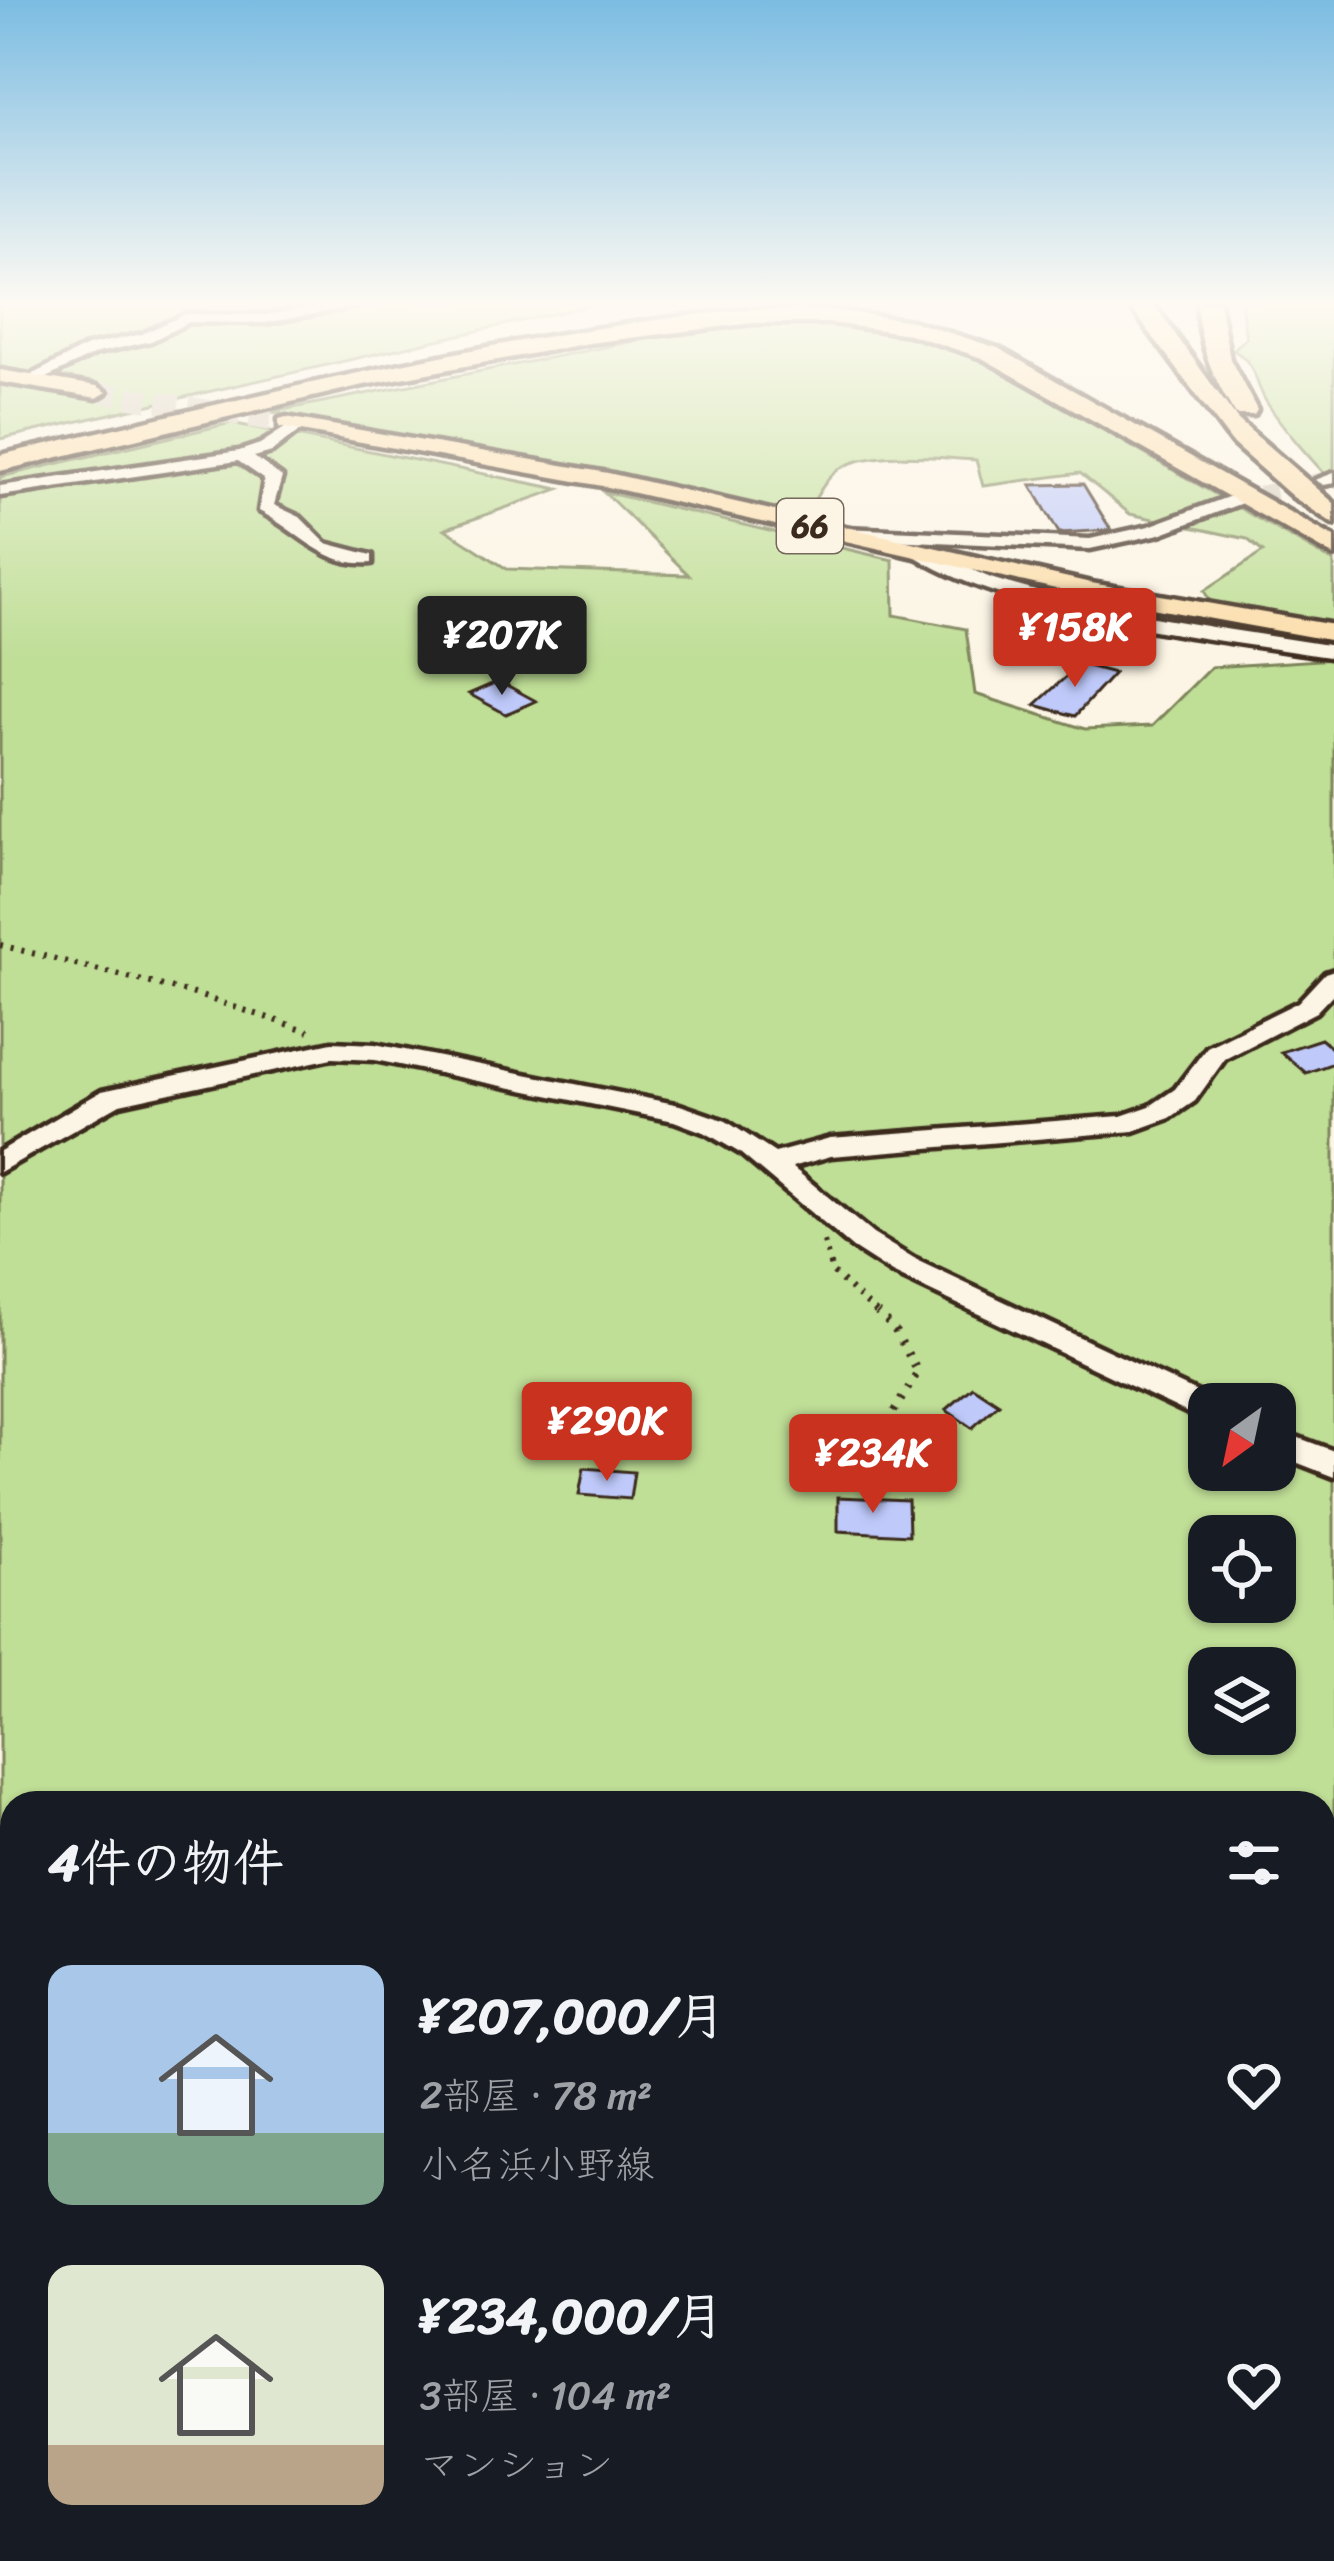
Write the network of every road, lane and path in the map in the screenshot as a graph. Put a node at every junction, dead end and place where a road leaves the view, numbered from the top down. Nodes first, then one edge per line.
1 (121, 422) tunnel mouth
2 (177, 422) edge
3 (1111, 422) edge
4 (1139, 422) edge
5 (1226, 422) edge
6 (1255, 422) edge
7 (292, 424) joint
8 (0, 451) edge
9 (242, 456) junction
10 (0, 463) edge
11 (1331, 487) edge
12 (0, 490) edge
13 (1236, 499) tunnel mouth
14 (1334, 516) edge
15 (844, 533) junction
16 (1334, 537) edge
17 (1334, 548) edge
18 (919, 551) junction
19 (365, 560) dead end
20 (1334, 633) edge
21 (1334, 652) edge
22 (0, 945) edge
23 (1334, 978) edge
24 (314, 1032) dead end
25 (0, 1163) edge
26 (770, 1164) junction
27 (812, 1198) junction
28 (1188, 1401) edge
29 (1296, 1449) edge
30 (1334, 1464) edge
31 (860, 1467) dead end

1 - 8 highway
2 - 10 highway
3 - 17 highway
4 - 16 highway
5 - 14 highway
6 - 11 highway
7 - 9 street
7 - 15 main road, 66
9 - 12 street
9 - 19 street
13 - 15 street
15 - 18 main road, 66
18 - 20 main road, 66
18 - 21 street
22 - 24 path
23 - 26 street
25 - 26 street
26 - 27 street
27 - 28 street
27 - 31 path
29 - 30 street

